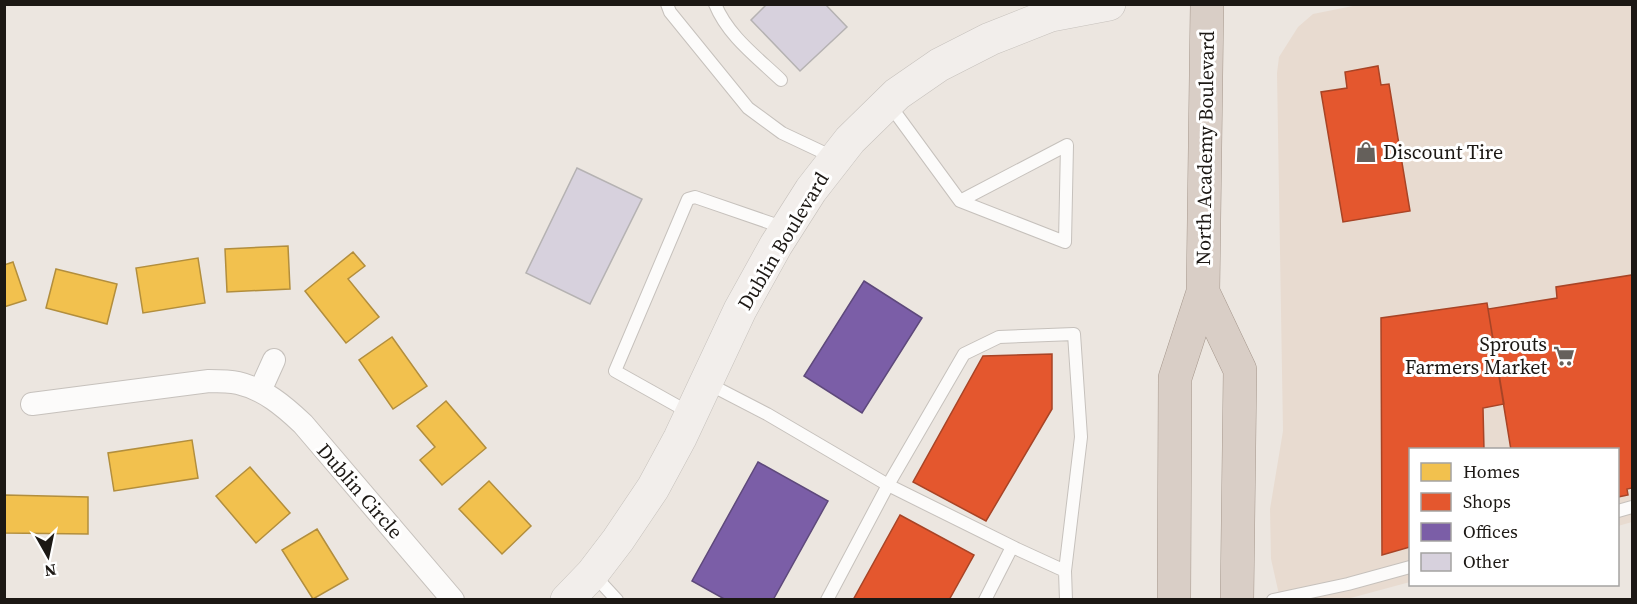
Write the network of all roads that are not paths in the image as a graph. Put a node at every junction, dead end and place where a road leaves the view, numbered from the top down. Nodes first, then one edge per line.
1 (667, 4) edge
2 (715, 4) edge
3 (1109, 4) edge
4 (1207, 4) edge
5 (781, 80) dead end
6 (888, 103) junction
7 (835, 158) junction
8 (960, 201) junction
9 (786, 228) junction
10 (1203, 292) junction
11 (274, 360) dead end
12 (706, 382) junction
13 (260, 391) junction
14 (32, 404) dead end
15 (691, 414) junction
16 (888, 484) junction
17 (1012, 547) junction
18 (1409, 567) edge
19 (1065, 571) junction
20 (592, 574) junction
21 (453, 600) edge
22 (567, 600) edge
23 (617, 600) edge
24 (827, 600) edge
25 (985, 600) edge
26 (1066, 600) edge
27 (1174, 600) edge
28 (1237, 600) edge
29 (1273, 600) edge

1 - 7 lane
2 - 5 lane
3 - 6 main road, Dublin Boulevard
4 - 10 highway, North Academy Boulevard
6 - 7 main road, Dublin Boulevard
6 - 8 lane
7 - 9 main road, Dublin Boulevard
8 - 8 lane
9 - 12 main road, Dublin Boulevard
9 - 15 lane
10 - 27 highway, North Academy Boulevard
10 - 28 highway, North Academy Boulevard
11 - 13 street
12 - 15 main road, Dublin Boulevard
12 - 16 lane
13 - 14 street, Dublin Circle
13 - 21 street, Dublin Circle
15 - 20 main road, Dublin Boulevard
16 - 17 lane
16 - 19 lane
16 - 24 lane
17 - 19 lane
17 - 25 lane
18 - 29 lane
19 - 26 lane
20 - 22 main road, Dublin Boulevard
20 - 23 lane

